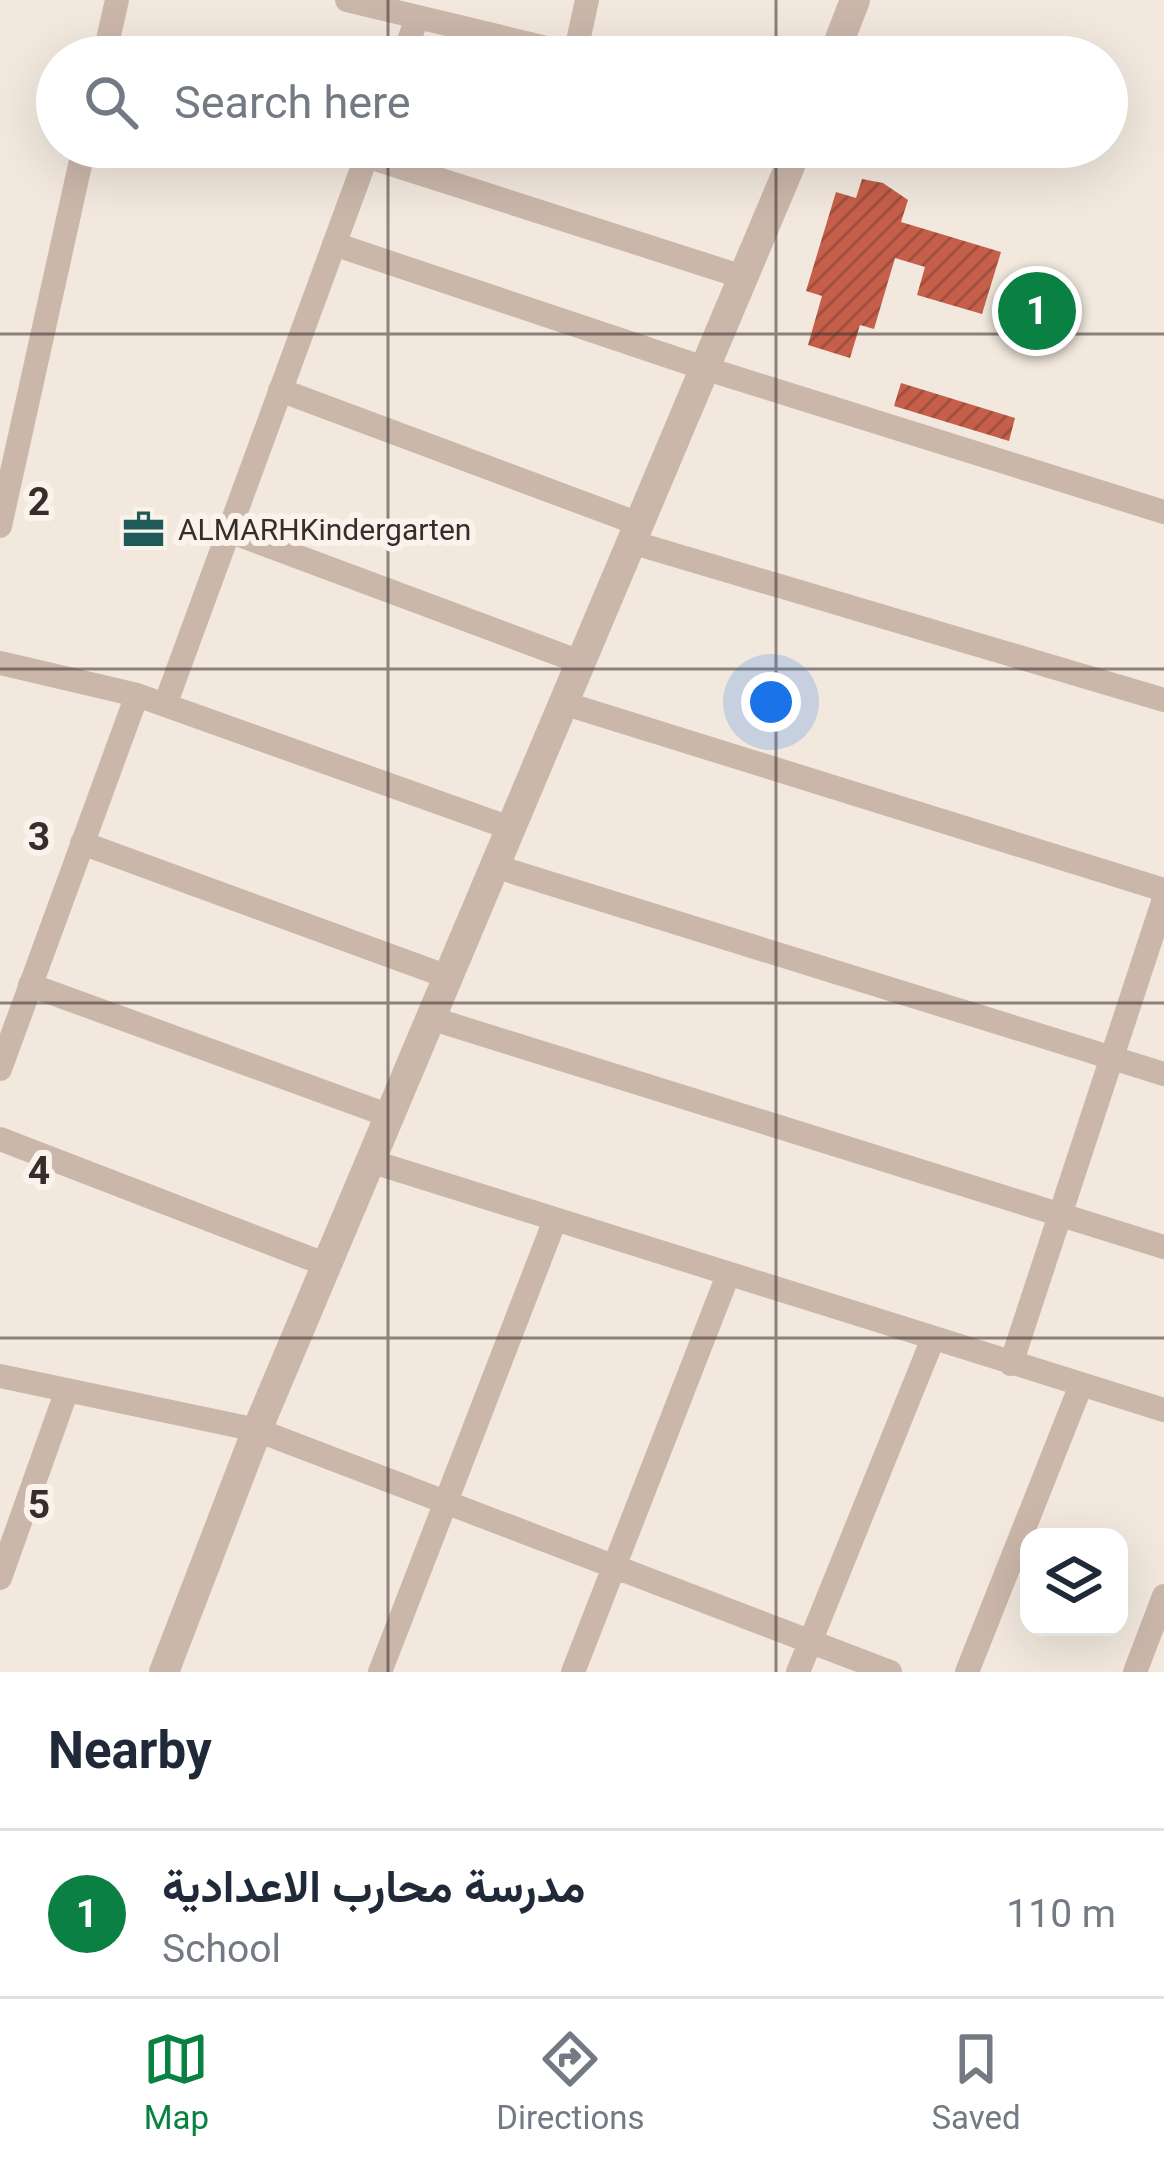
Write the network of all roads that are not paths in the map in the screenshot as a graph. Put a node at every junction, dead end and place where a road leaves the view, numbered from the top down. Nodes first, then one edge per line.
1 (117, 0) edge
2 (587, 0) edge
3 (855, 0) edge
4 (359, 2) edge
5 (417, 18) junction
6 (109, 36) edge
7 (411, 36) edge
8 (494, 36) edge
9 (582, 36) edge
10 (841, 36) edge
11 (79, 168) edge
12 (362, 168) edge
13 (416, 168) edge
14 (789, 168) edge
15 (334, 244) junction
16 (743, 277) junction
17 (704, 368) junction
18 (280, 390) junction
19 (1164, 512) edge
20 (0, 526) edge
21 (229, 531) junction
22 (635, 533) junction
23 (0, 662) edge
24 (580, 662) junction
25 (137, 695) junction
26 (1164, 700) edge
27 (563, 703) junction
28 (165, 705) junction
29 (510, 828) junction
30 (82, 843) junction
31 (494, 866) junction
32 (1164, 890) edge
33 (1164, 899) edge
34 (448, 977) junction
35 (31, 985) junction
36 (430, 1018) junction
37 (1113, 1059) junction
38 (0, 1069) edge
39 (1164, 1074) edge
40 (389, 1116) junction
41 (0, 1139) edge
42 (370, 1160) junction
43 (1060, 1216) junction
44 (555, 1220) junction
45 (1164, 1247) edge
46 (326, 1265) junction
47 (728, 1275) junction
48 (932, 1340) junction
49 (1011, 1364) junction
50 (0, 1376) edge
51 (1081, 1385) junction
52 (67, 1390) junction
53 (1164, 1410) edge
54 (257, 1430) junction
55 (446, 1502) junction
56 (613, 1566) junction
57 (0, 1578) edge
58 (1164, 1596) edge
59 (810, 1642) junction
60 (164, 1672) edge
61 (380, 1672) edge
62 (573, 1672) edge
63 (798, 1672) edge
64 (890, 1672) edge
65 (967, 1672) edge
66 (1135, 1672) edge

1 - 6 street
2 - 9 street
3 - 10 street
4 - 5 street
5 - 7 street
5 - 8 street
11 - 20 street
12 - 15 street
13 - 16 street
14 - 16 street
15 - 17 street
15 - 18 street
16 - 17 street
17 - 19 street
17 - 22 street
18 - 21 street
18 - 22 street
21 - 24 street
21 - 28 street
22 - 24 street
22 - 26 street
23 - 25 street
24 - 27 street
25 - 28 street
25 - 30 street
27 - 29 street
27 - 32 street
28 - 29 street
29 - 31 street
30 - 34 street
30 - 35 street
31 - 34 street
31 - 37 street
33 - 37 street
34 - 36 street
35 - 38 street
35 - 40 street
36 - 40 street
36 - 43 street
37 - 39 street
37 - 43 street
40 - 42 street
41 - 46 street
42 - 44 street
42 - 46 street
43 - 45 street
43 - 49 street
44 - 47 street
44 - 55 street
46 - 54 street
47 - 48 street
47 - 56 street
48 - 49 street
48 - 59 street
49 - 51 street
50 - 52 street
51 - 53 street
51 - 65 street
52 - 54 street
52 - 57 street
54 - 55 street
54 - 60 street
55 - 56 street
55 - 61 street
56 - 59 street
56 - 62 street
58 - 66 street
59 - 63 street
59 - 64 street

